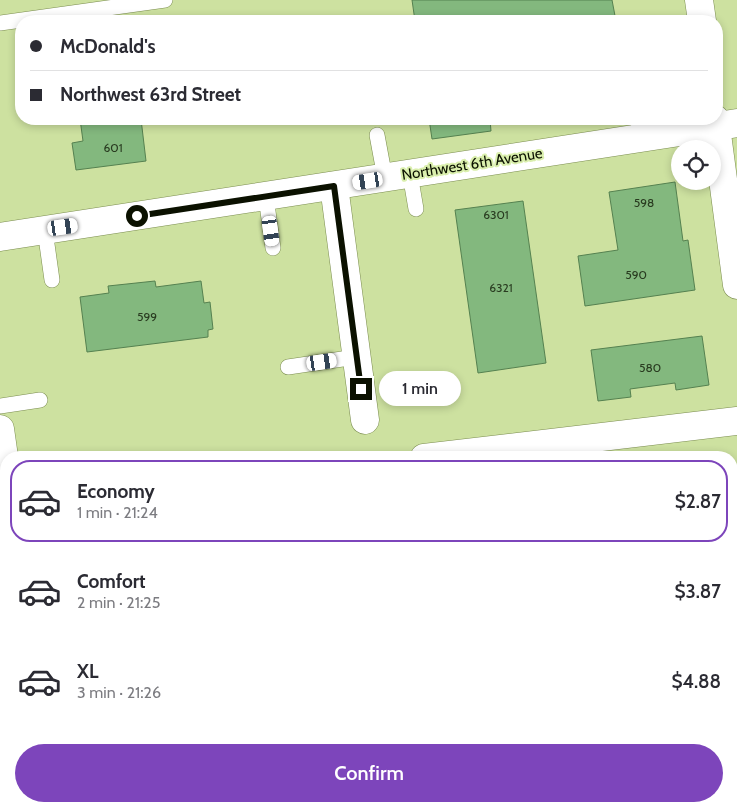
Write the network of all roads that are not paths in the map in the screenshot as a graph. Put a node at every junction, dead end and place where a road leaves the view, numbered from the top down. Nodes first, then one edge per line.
1 (164, 0) edge
2 (700, 0) edge
3 (57, 15) edge
4 (701, 15) edge
5 (15, 21) edge
6 (0, 23) edge
7 (723, 123) edge
8 (689, 125) edge
9 (639, 128) edge
10 (377, 135) dead end
11 (397, 176) junction
12 (334, 186) junction
13 (266, 197) junction
14 (416, 209) dead end
15 (45, 230) junction
16 (0, 237) edge
17 (273, 248) dead end
18 (52, 280) dead end
19 (737, 285) edge
20 (356, 357) junction
21 (288, 367) dead end
22 (40, 400) dead end
23 (0, 406) edge
24 (365, 420) dead end
25 (737, 421) edge
26 (0, 428) edge
27 (3, 451) edge
28 (483, 451) edge

1 - 3 lane
2 - 4 main road
5 - 6 lane
7 - 19 main road
8 - 9 main road, Northwest 6th Avenue
9 - 11 main road, Northwest 6th Avenue
10 - 11 lane
11 - 12 main road, Northwest 6th Avenue
11 - 14 lane
12 - 13 main road, Northwest 6th Avenue
12 - 20 main road
13 - 15 main road, Northwest 6th Avenue
13 - 17 lane
15 - 16 main road, Northwest 6th Avenue
15 - 18 lane
20 - 21 lane
20 - 24 main road
22 - 23 lane
25 - 28 main road
26 - 27 main road

